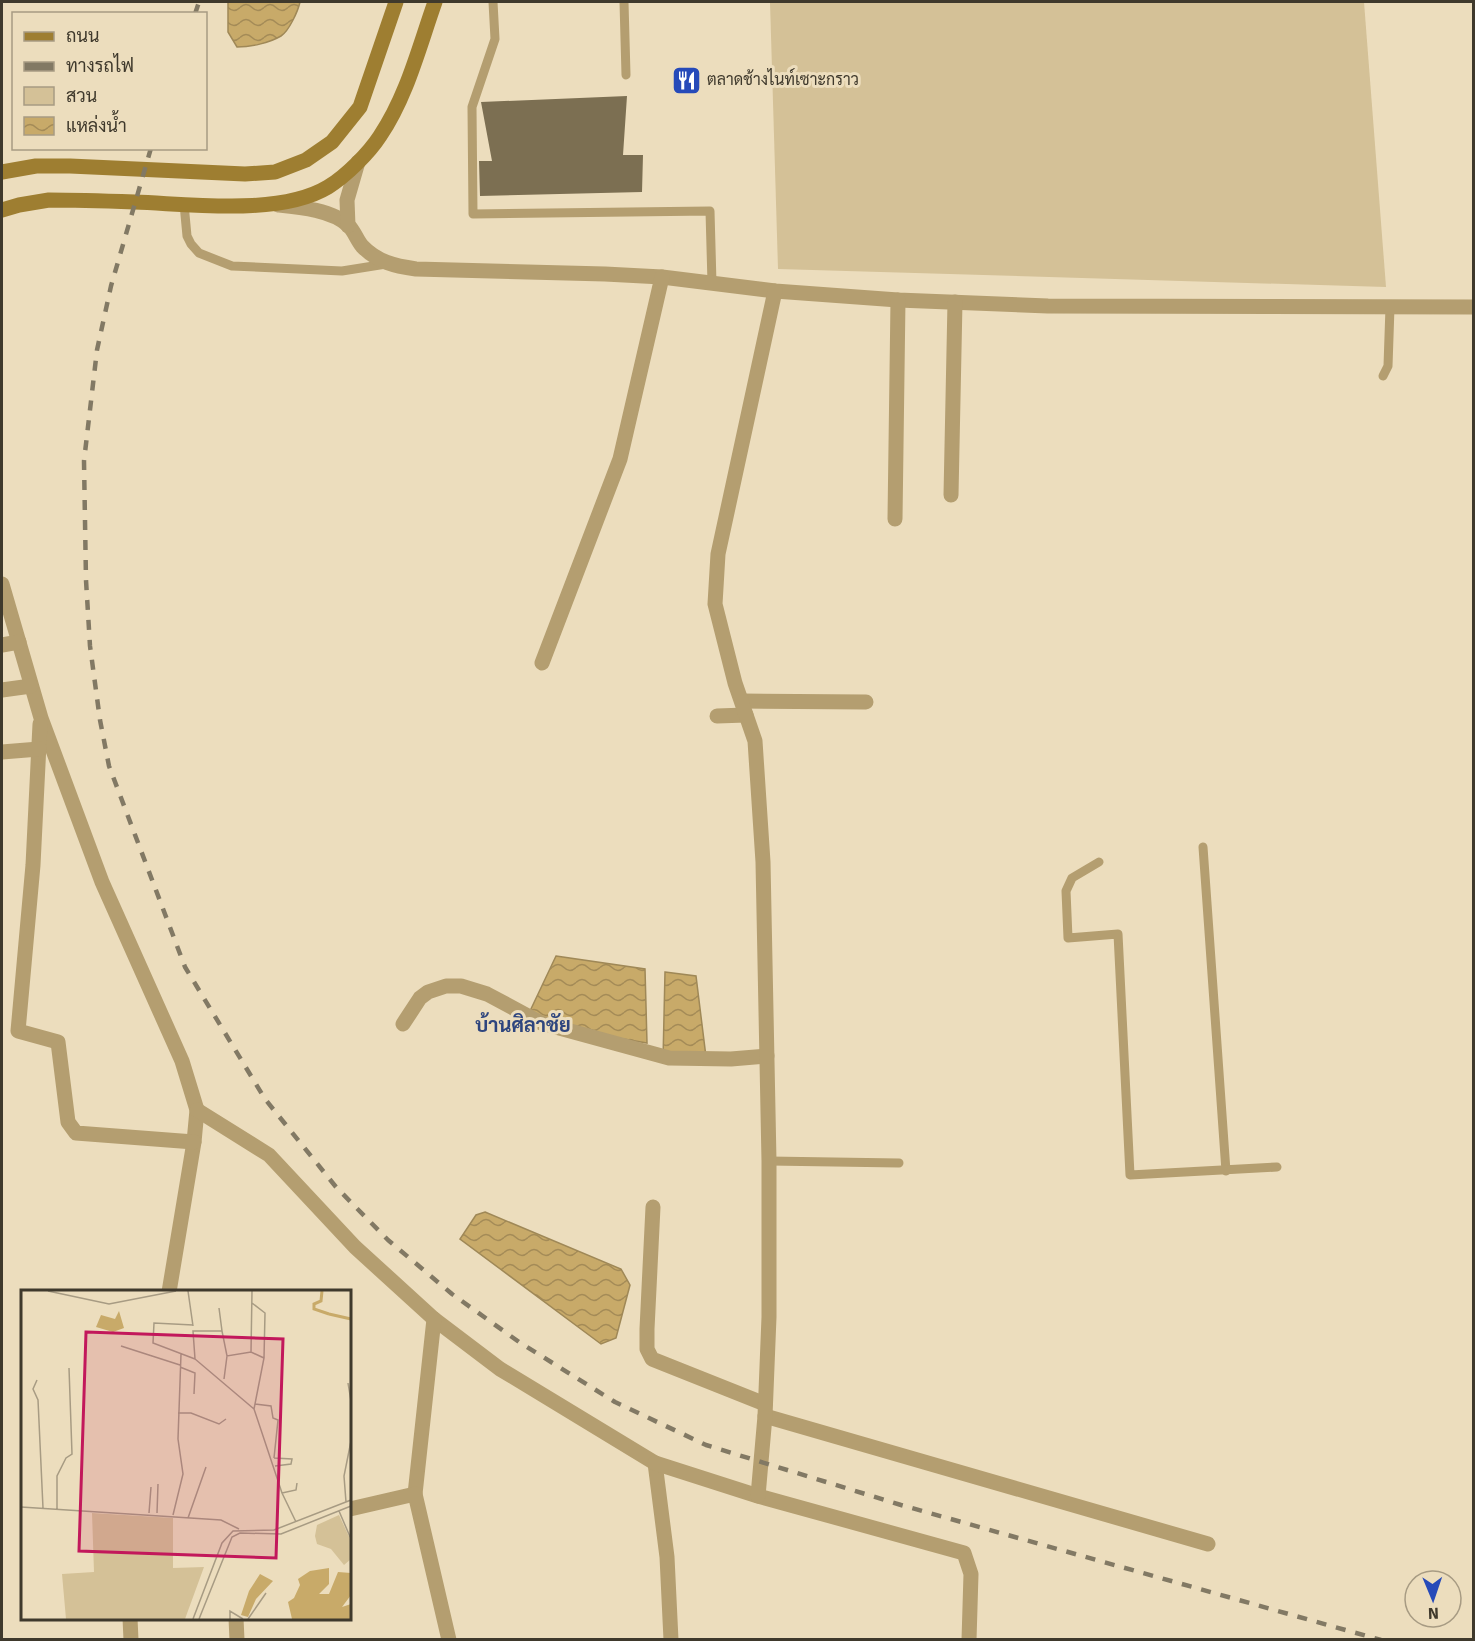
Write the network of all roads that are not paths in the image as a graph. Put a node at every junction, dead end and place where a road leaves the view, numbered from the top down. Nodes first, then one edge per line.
1 (396, 2) edge
2 (435, 2) edge
3 (493, 2) edge
4 (624, 2) edge
5 (626, 75) dead end
6 (358, 162) junction
7 (2, 172) edge
8 (184, 204) junction
9 (271, 204) junction
10 (2, 210) edge
11 (348, 225) junction
12 (386, 264) junction
13 (662, 278) junction
14 (712, 283) junction
15 (775, 291) junction
16 (898, 300) junction
17 (955, 302) junction
18 (1390, 307) junction
19 (1473, 307) edge
20 (1383, 376) dead end
21 (951, 495) dead end
22 (895, 519) dead end
23 (2, 584) edge
24 (19, 642) junction
25 (2, 645) edge
26 (542, 663) dead end
27 (31, 686) junction
28 (2, 690) edge
29 (866, 702) dead end
30 (744, 708) junction
31 (717, 716) dead end
32 (40, 718) junction
33 (39, 749) junction
34 (2, 752) edge
35 (1203, 847) dead end
36 (1099, 862) dead end
37 (403, 1024) dead end
38 (767, 1056) junction
39 (197, 1110) junction
40 (194, 1142) junction
41 (769, 1161) junction
42 (899, 1163) dead end
43 (1277, 1167) dead end
44 (1226, 1171) junction
45 (653, 1207) dead end
46 (170, 1290) edge
47 (434, 1319) junction
48 (765, 1410) junction
49 (655, 1462) junction
50 (415, 1494) junction
51 (758, 1496) junction
52 (351, 1509) edge
53 (1208, 1544) dead end
54 (130, 1620) edge
55 (236, 1620) edge
56 (131, 1640) edge
57 (237, 1640) edge
58 (449, 1640) edge
59 (671, 1640) edge
60 (969, 1640) edge

1 - 7 main road
2 - 6 main road
3 - 14 lane
4 - 5 lane
6 - 9 main road
6 - 11 street
8 - 9 main road
8 - 10 main road
8 - 12 lane
9 - 11 street
11 - 12 street
12 - 13 street
13 - 14 street
13 - 26 street
14 - 15 street
15 - 16 street
15 - 30 street
16 - 17 street
16 - 22 street
17 - 18 street
17 - 21 street
18 - 19 street
18 - 20 lane
23 - 24 street
24 - 25 street
24 - 27 street
27 - 28 street
27 - 32 street
29 - 30 street
30 - 31 street
30 - 38 street
32 - 33 street
32 - 39 street
33 - 34 street
33 - 40 street
35 - 44 lane
36 - 44 lane
37 - 38 street
38 - 41 street
39 - 40 street
39 - 47 street
40 - 46 street
41 - 42 lane
41 - 48 street
43 - 44 lane
45 - 48 street
47 - 49 street
47 - 50 street
48 - 51 street
48 - 53 street
49 - 51 street
49 - 59 street
50 - 52 street
50 - 58 street
51 - 60 street
54 - 56 street
55 - 57 street

